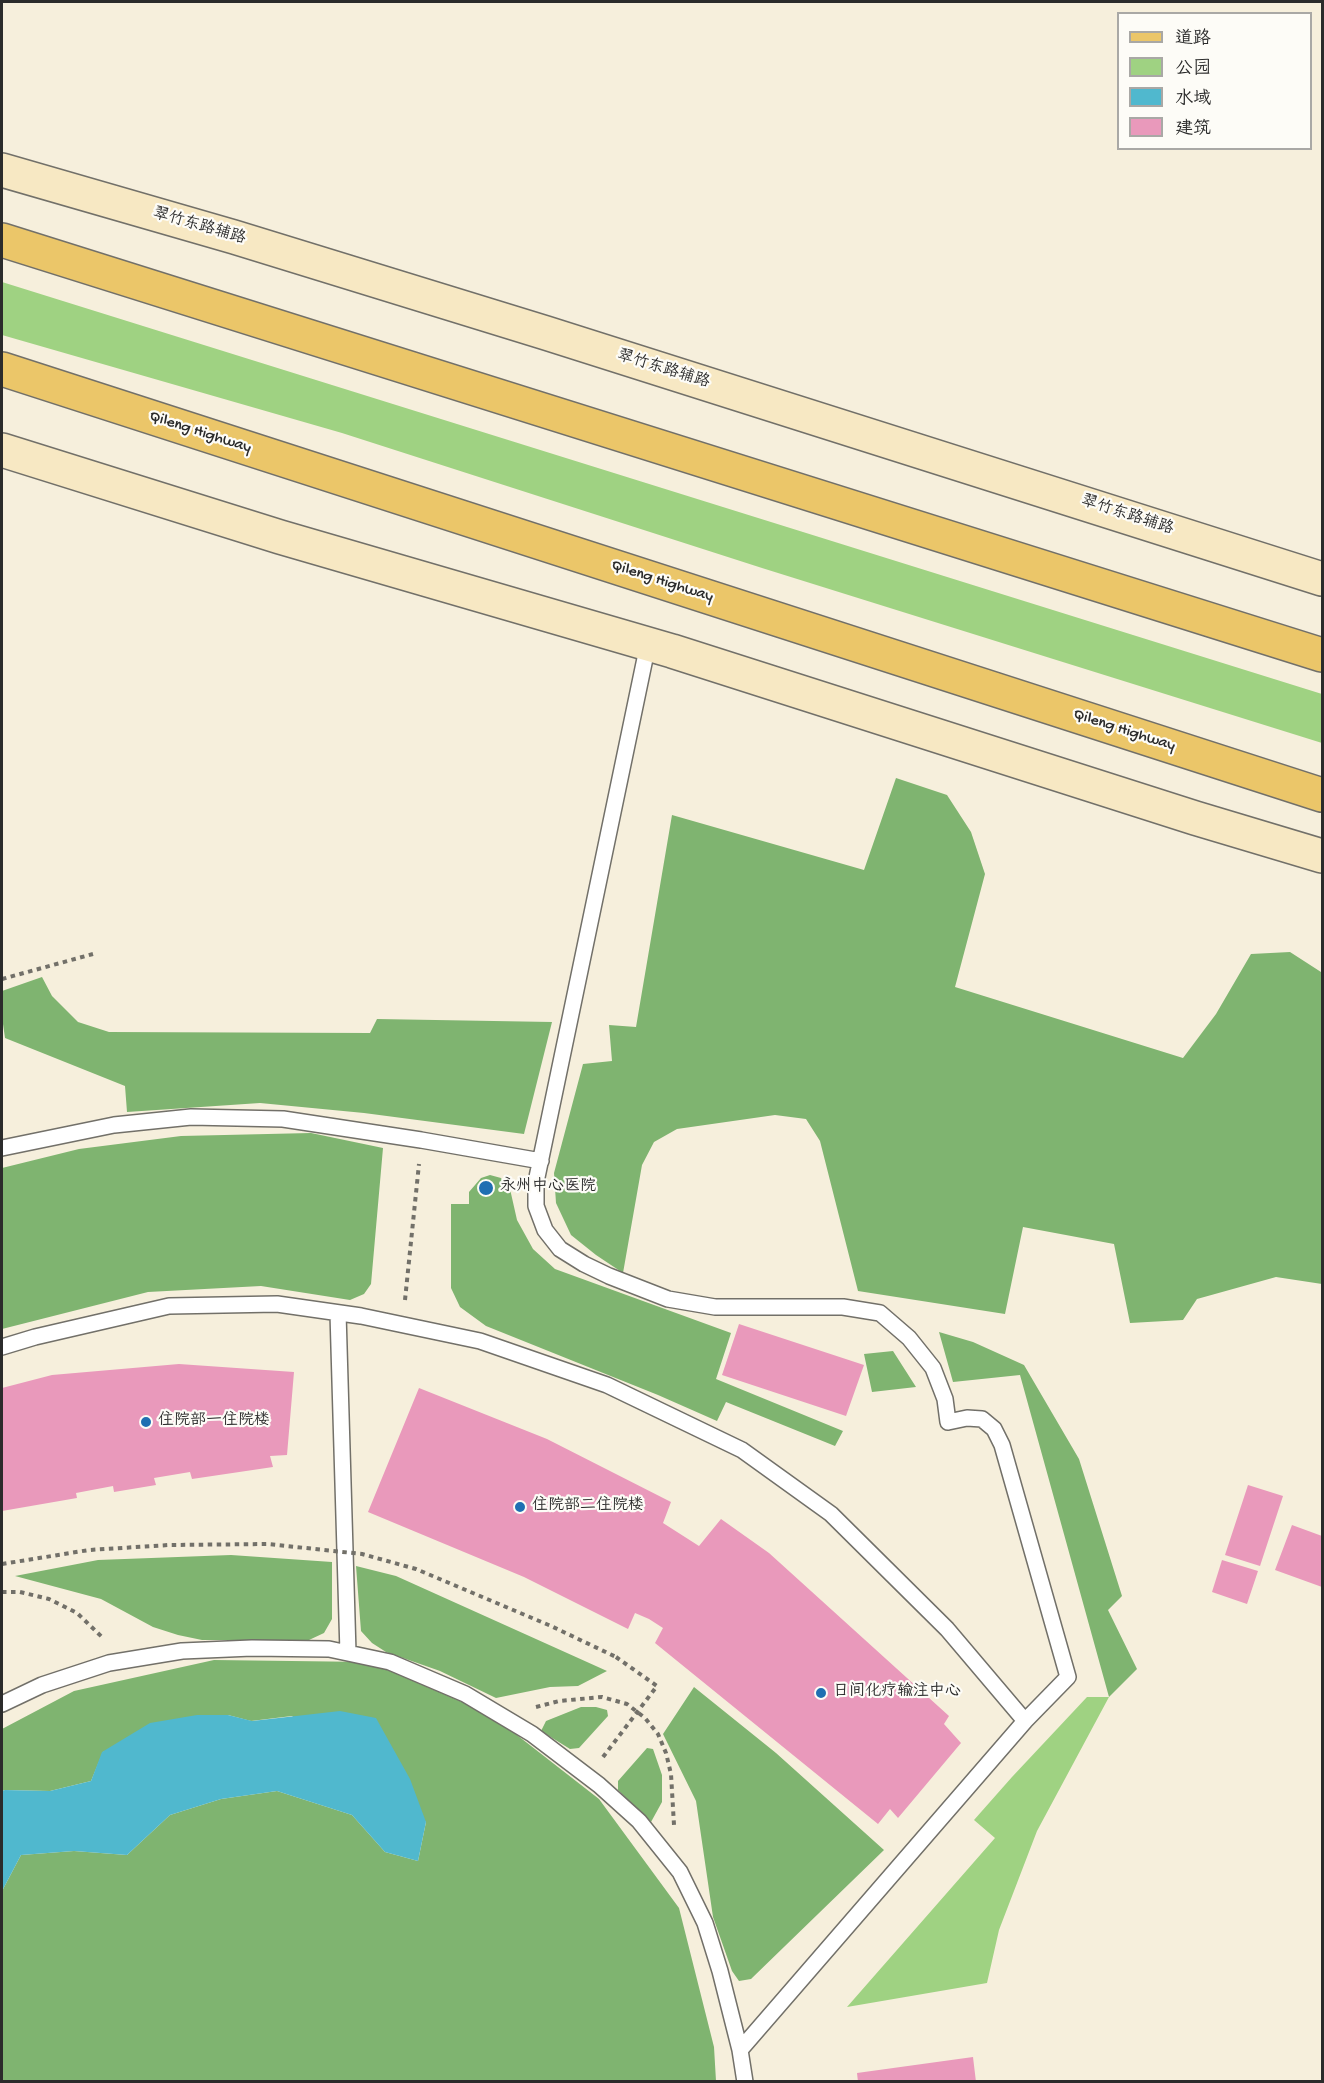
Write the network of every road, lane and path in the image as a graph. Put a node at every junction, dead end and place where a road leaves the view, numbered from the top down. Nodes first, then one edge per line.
1 (2, 170) edge
2 (2, 240) edge
3 (2, 369) edge
4 (2, 450) edge
5 (1323, 579) edge
6 (648, 644) junction
7 (1323, 655) edge
8 (1323, 795) edge
9 (1323, 856) edge
10 (93, 954) dead end
11 (2, 979) edge
12 (421, 1140) junction
13 (2, 1148) edge
14 (541, 1161) junction
15 (338, 1313) junction
16 (403, 1325) junction
17 (2, 1347) edge
18 (2, 1564) edge
19 (2, 1592) edge
20 (348, 1653) junction
21 (118, 1661) junction
22 (2, 1704) edge
23 (638, 1713) junction
24 (504, 1718) junction
25 (1025, 1721) junction
26 (622, 1733) dead end
27 (671, 1860) junction
28 (740, 2050) junction
29 (745, 2082) edge

1 - 5 main road, 翠竹东路辅路
2 - 7 main road
3 - 8 main road, Qileng Highway
4 - 6 main road
6 - 9 main road
6 - 14 lane
10 - 11 path
12 - 13 lane
12 - 14 lane
12 - 16 path
14 - 25 lane
15 - 16 lane
15 - 17 lane
15 - 20 lane
16 - 25 lane
18 - 23 path, bridge
19 - 21 path
20 - 21 lane
20 - 24 lane
21 - 22 lane
23 - 24 path
23 - 26 path
23 - 27 path
24 - 27 lane
25 - 28 lane
27 - 28 lane
28 - 29 lane

